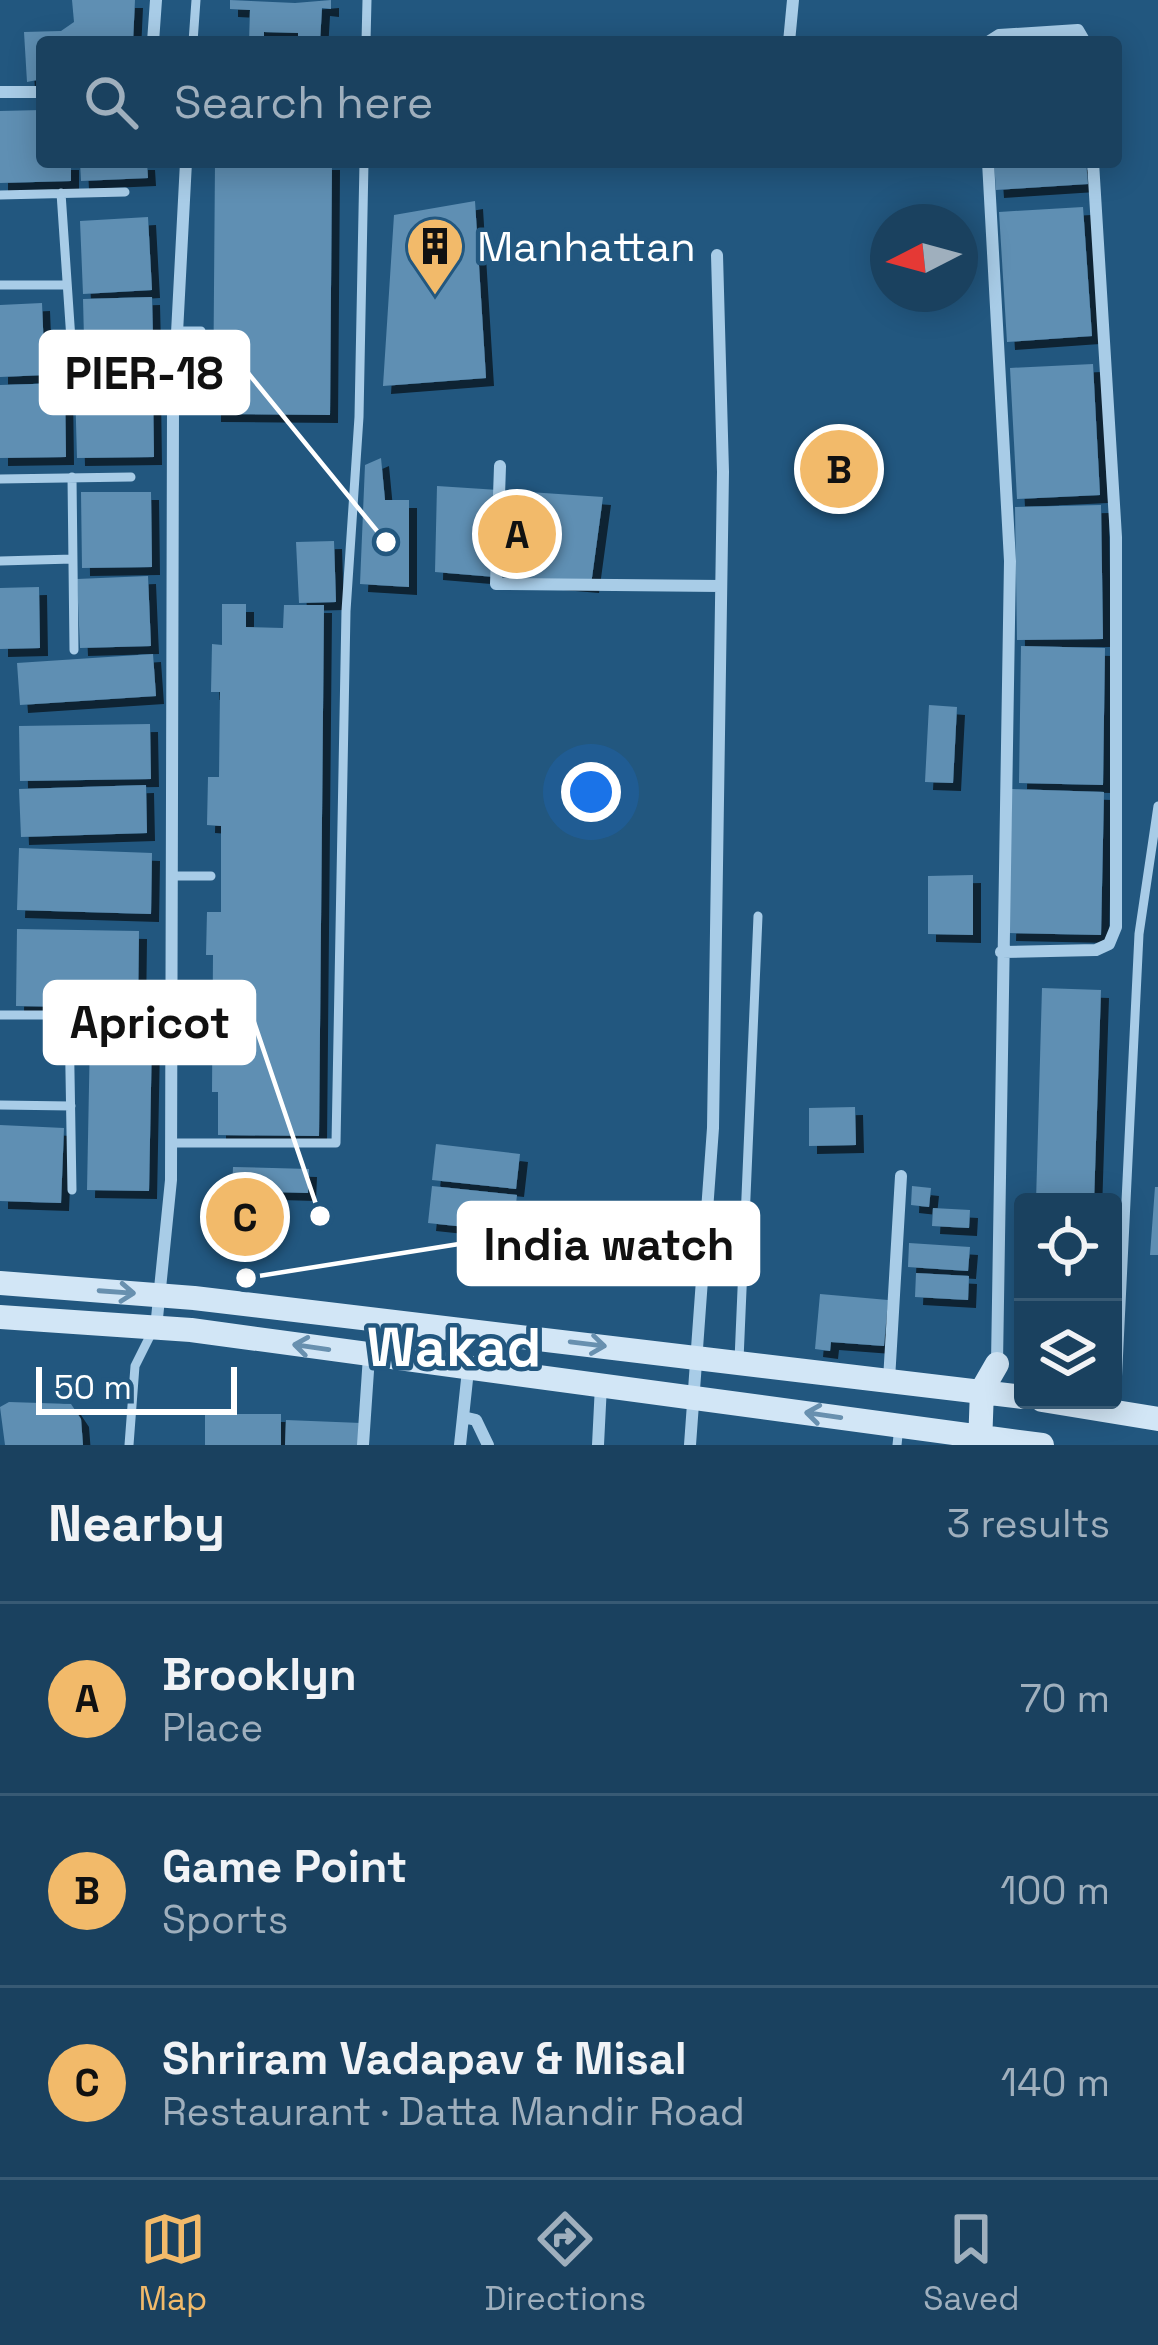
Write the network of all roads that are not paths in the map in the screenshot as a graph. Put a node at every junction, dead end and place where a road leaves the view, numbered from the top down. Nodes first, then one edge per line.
1 (156, 0) edge
2 (196, 0) edge
3 (367, 0) edge
4 (793, 0) edge
5 (153, 36) edge
6 (193, 36) edge
7 (366, 36) edge
8 (790, 36) edge
9 (997, 36) edge
10 (1082, 36) edge
11 (0, 92) edge
12 (36, 92) edge
13 (186, 168) edge
14 (364, 168) edge
15 (988, 168) edge
16 (1093, 168) edge
17 (125, 192) dead end
18 (61, 194) junction
19 (0, 195) edge
20 (717, 255) dead end
21 (0, 285) edge
22 (67, 285) junction
23 (178, 331) junction
24 (200, 331) dead end
25 (73, 369) dead end
26 (500, 466) dead end
27 (72, 477) junction
28 (131, 477) dead end
29 (0, 478) edge
30 (73, 559) junction
31 (0, 561) edge
32 (721, 586) junction
33 (74, 650) dead end
34 (1158, 806) edge
35 (173, 876) junction
36 (211, 876) dead end
37 (758, 916) dead end
38 (1001, 952) junction
39 (69, 1015) junction
40 (110, 1015) dead end
41 (0, 1016) edge
42 (0, 1105) edge
43 (70, 1106) junction
44 (172, 1143) junction
45 (901, 1176) dead end
46 (72, 1190) dead end
47 (0, 1283) edge
48 (161, 1296) junction
49 (0, 1317) edge
50 (156, 1328) junction
51 (369, 1356) junction
52 (699, 1357) junction
53 (739, 1362) junction
54 (997, 1364) junction
55 (468, 1370) junction
56 (889, 1380) junction
57 (601, 1385) junction
58 (982, 1390) junction
59 (1014, 1393) edge
60 (1014, 1396) edge
61 (692, 1398) junction
62 (1015, 1409) edge
63 (1093, 1409) edge
64 (1116, 1413) junction
65 (463, 1417) junction
66 (1158, 1419) edge
67 (898, 1436) edge
68 (980, 1441) edge
69 (1011, 1443) edge
70 (129, 1445) edge
71 (363, 1445) edge
72 (460, 1445) edge
73 (488, 1445) edge
74 (598, 1445) edge
75 (690, 1445) edge
76 (1042, 1445) edge

1 - 5 street
2 - 6 lane
3 - 7 lane
4 - 8 street
9 - 10 street
11 - 12 street
13 - 23 street
14 - 44 lane
15 - 38 street
16 - 38 street
17 - 18 lane
18 - 19 lane
18 - 22 lane
20 - 32 street
21 - 22 lane
22 - 25 lane
23 - 24 lane
23 - 35 street
26 - 32 street
27 - 28 lane
27 - 29 lane
27 - 30 lane
30 - 31 lane
30 - 33 lane
32 - 52 street
34 - 64 lane
35 - 36 lane
35 - 44 street
37 - 53 lane
38 - 54 street
39 - 40 lane
39 - 41 lane
39 - 43 lane
42 - 43 lane
43 - 46 lane
44 - 48 street
45 - 56 street
47 -> 48 main road
48 - 50 street
48 -> 52 main road
49 - 50 main road
51 -> 50 main road
50 - 70 lane
51 - 55 main road
51 - 71 street
52 - 53 main road
52 - 61 street
53 - 56 main road
54 - 58 main road
54 - 59 main road
55 - 57 main road
55 - 65 street
56 - 58 main road
57 - 61 main road
57 - 74 street
58 - 60 main road
58 - 68 main road
67 -> 61 main road
61 - 75 street
62 - 69 main road
63 - 64 main road
64 - 66 main road
65 - 72 street
65 - 73 street
67 - 68 main road
68 - 69 main road
69 - 76 main road

